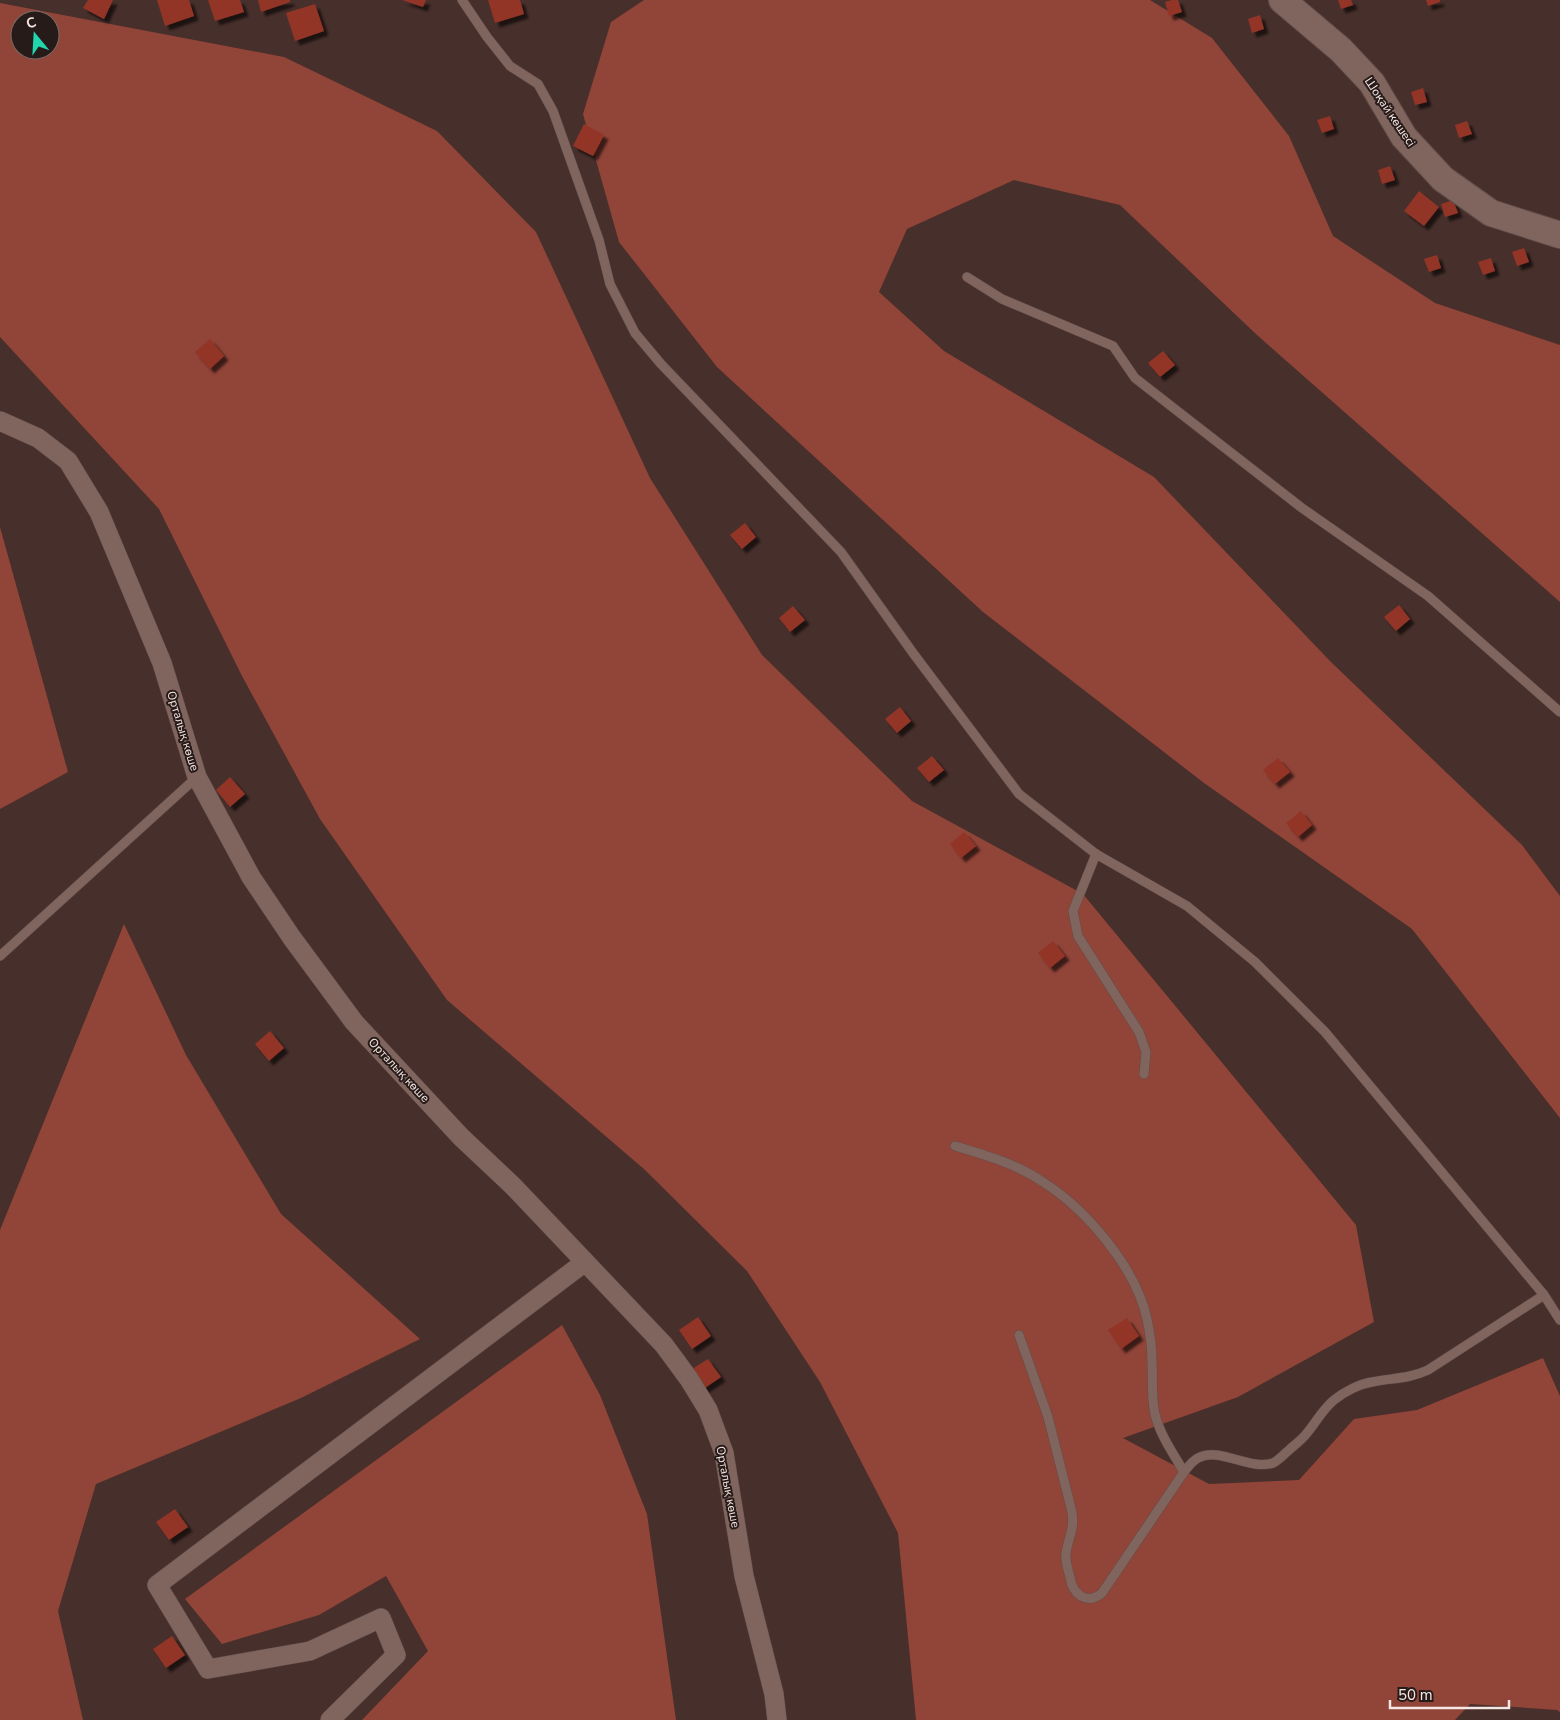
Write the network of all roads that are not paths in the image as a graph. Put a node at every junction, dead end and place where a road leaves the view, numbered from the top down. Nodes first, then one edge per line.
1 (462, 0) edge
2 (1282, 0) edge
3 (1560, 235) edge
4 (967, 277) dead end
5 (0, 421) edge
6 (1560, 712) edge
7 (197, 778) junction
8 (1096, 854) junction
9 (0, 956) edge
10 (1144, 1074) dead end
11 (955, 1146) dead end
12 (585, 1262) junction
13 (1544, 1295) junction
14 (1560, 1320) edge
15 (1020, 1334) dead end
16 (1184, 1472) junction
17 (330, 1720) edge
18 (777, 1720) edge

1 - 8 lane
2 - 3 street, Шоқай көшесі
4 - 6 lane
5 - 7 street, Орталық көше
7 - 9 lane
7 - 12 street, Орталық көше
8 - 10 lane
8 - 13 lane
11 - 16 lane
12 - 17 street
12 - 18 street, Орталық көше
13 - 14 lane
13 - 16 lane
15 - 16 lane

